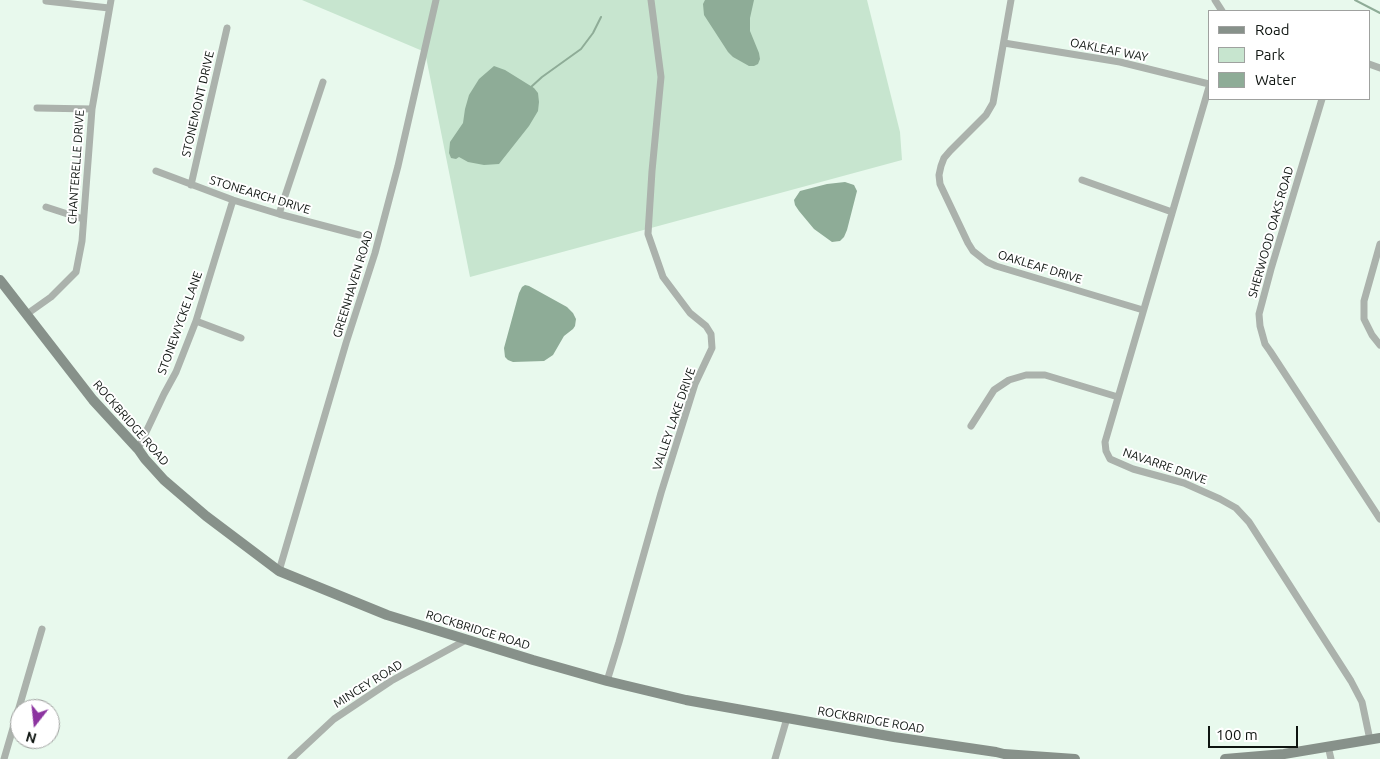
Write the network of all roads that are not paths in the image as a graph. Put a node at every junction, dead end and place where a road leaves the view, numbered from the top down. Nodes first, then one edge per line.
1 (111, 0) edge
2 (436, 0) edge
3 (651, 0) edge
4 (1011, 0) edge
5 (46, 1) dead end
6 (109, 8) junction
7 (227, 28) dead end
8 (1004, 43) junction
9 (323, 82) dead end
10 (1208, 85) edge
11 (1208, 88) edge
12 (1322, 100) edge
13 (37, 108) dead end
14 (92, 109) junction
15 (156, 171) dead end
16 (1082, 180) dead end
17 (190, 185) junction
18 (233, 200) junction
19 (46, 207) dead end
20 (1172, 212) junction
21 (279, 214) junction
22 (83, 219) junction
23 (359, 235) dead end
24 (1380, 244) edge
25 (0, 280) edge
26 (1143, 310) junction
27 (27, 314) junction
28 (196, 320) junction
29 (241, 338) dead end
30 (1380, 345) edge
31 (1118, 397) junction
32 (971, 426) dead end
33 (138, 449) junction
34 (1380, 519) edge
35 (278, 571) junction
36 (42, 629) dead end
37 (466, 640) junction
38 (607, 681) junction
39 (787, 718) junction
40 (1375, 739) edge
41 (1328, 746) junction
42 (996, 755) edge
43 (4, 759) edge
44 (291, 759) edge
45 (774, 759) edge
46 (1076, 759) edge
47 (1225, 759) edge
48 (1331, 759) edge

1 - 6 street, CHANTERELLE DRIVE
2 - 35 street, GREENHAVEN ROAD
3 - 38 street, VALLEY LAKE DRIVE
4 - 8 street, OAKLEAF DRIVE
5 - 6 street
6 - 14 street, CHANTERELLE DRIVE
7 - 17 street, STONEMONT DRIVE
8 - 10 street, OAKLEAF WAY
8 - 26 street, OAKLEAF DRIVE
9 - 21 street
11 - 20 street, NAVARRE DRIVE
12 - 34 street, SHERWOOD OAKS ROAD
13 - 14 street
14 - 22 street, CHANTERELLE DRIVE
15 - 17 street, STONEARCH DRIVE
16 - 20 street
17 - 18 street, STONEARCH DRIVE
18 - 21 street, STONEARCH DRIVE
18 - 28 street, STONEWYCKE LANE
19 - 22 street
20 - 26 street, NAVARRE DRIVE
21 - 23 street, STONEARCH DRIVE
22 - 27 street, CHANTERELLE DRIVE
24 - 30 street
25 - 27 main road, ROCKBRIDGE ROAD
26 - 31 street, NAVARRE DRIVE
27 - 33 main road, ROCKBRIDGE ROAD
28 - 29 street
28 - 33 street, STONEWYCKE LANE
31 - 32 street
31 - 40 street, NAVARRE DRIVE
33 - 35 main road, ROCKBRIDGE ROAD
35 - 37 main road, ROCKBRIDGE ROAD
36 - 43 street
37 - 38 main road, ROCKBRIDGE ROAD
37 - 44 street, MINCEY ROAD
38 - 39 main road, ROCKBRIDGE ROAD
39 - 42 main road, ROCKBRIDGE ROAD
39 - 45 street
40 - 41 main road
41 - 47 main road
41 - 48 street
42 - 46 main road, ROCKBRIDGE ROAD

